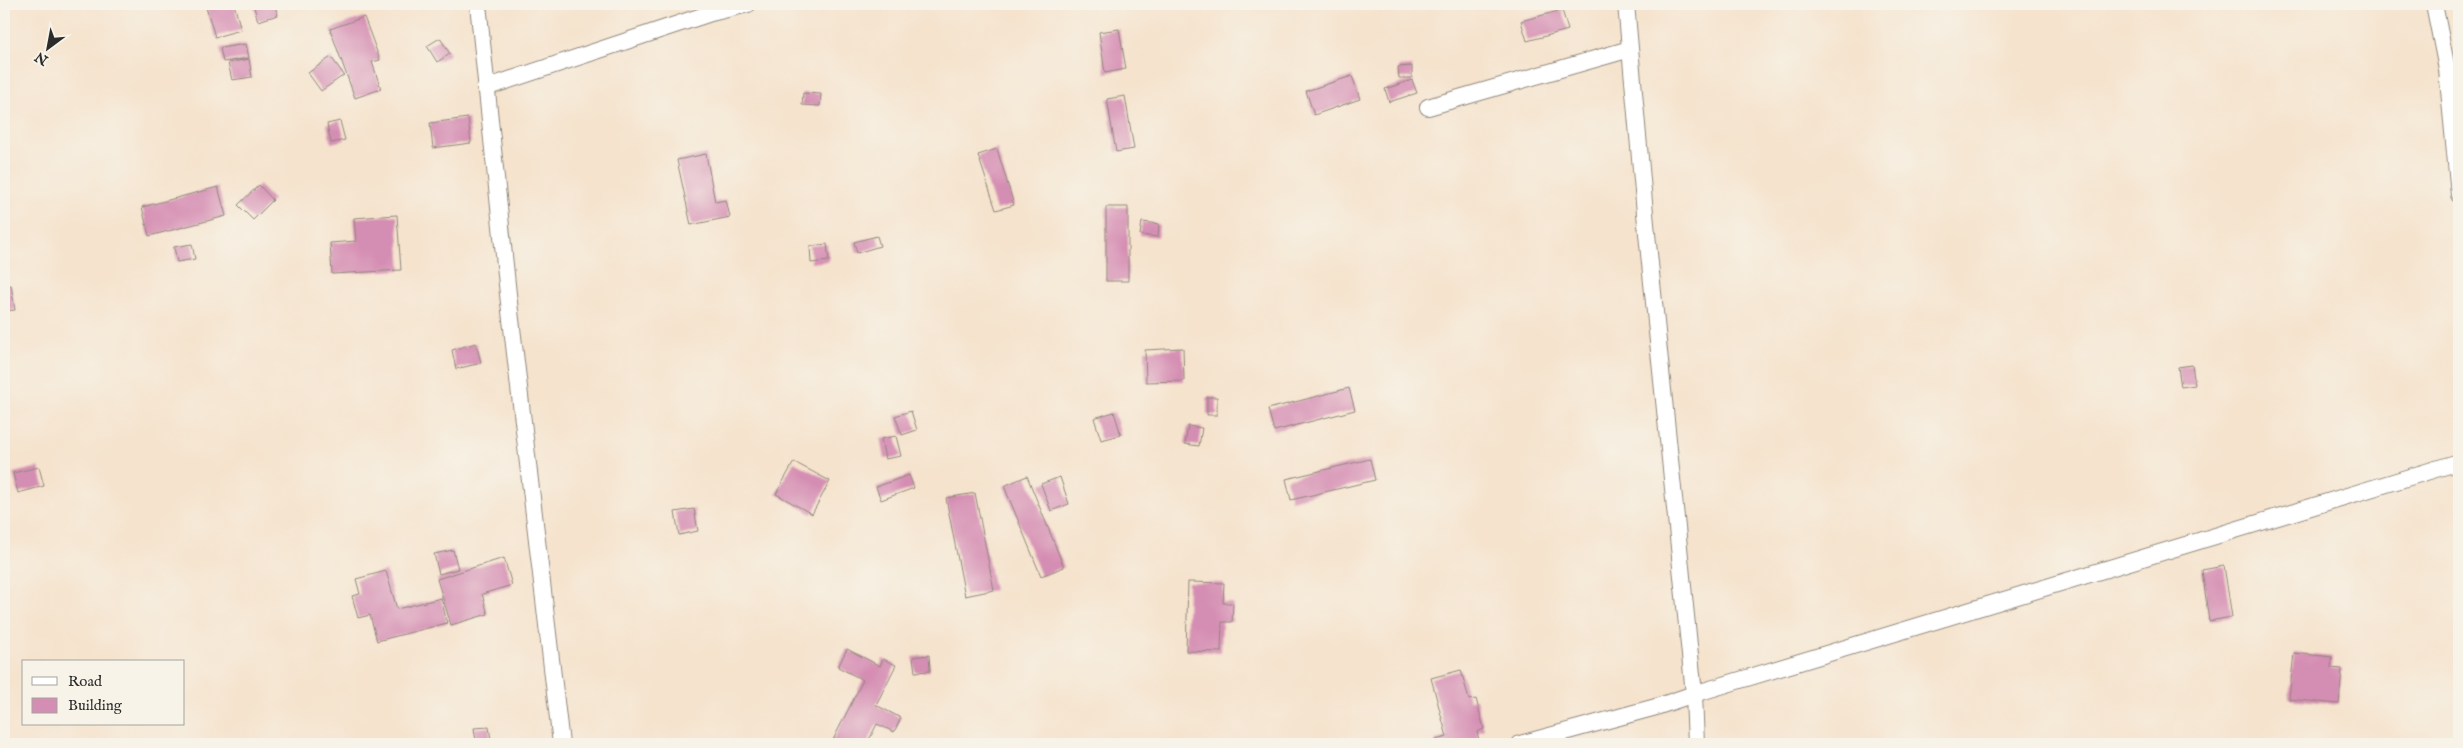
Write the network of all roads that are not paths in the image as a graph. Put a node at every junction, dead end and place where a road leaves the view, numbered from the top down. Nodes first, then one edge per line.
1 (478, 4) edge
2 (748, 4) edge
3 (1626, 4) edge
4 (2434, 4) edge
5 (1630, 49) junction
6 (485, 88) junction
7 (1428, 107) dead end
8 (2459, 195) edge
9 (2459, 462) edge
10 (1694, 694) junction
11 (561, 744) edge
12 (1520, 744) edge
13 (1696, 744) edge

1 - 6 street
2 - 6 street
3 - 5 street
4 - 8 street
5 - 7 street
5 - 10 street
6 - 11 street
9 - 10 street
10 - 12 street
10 - 13 street

